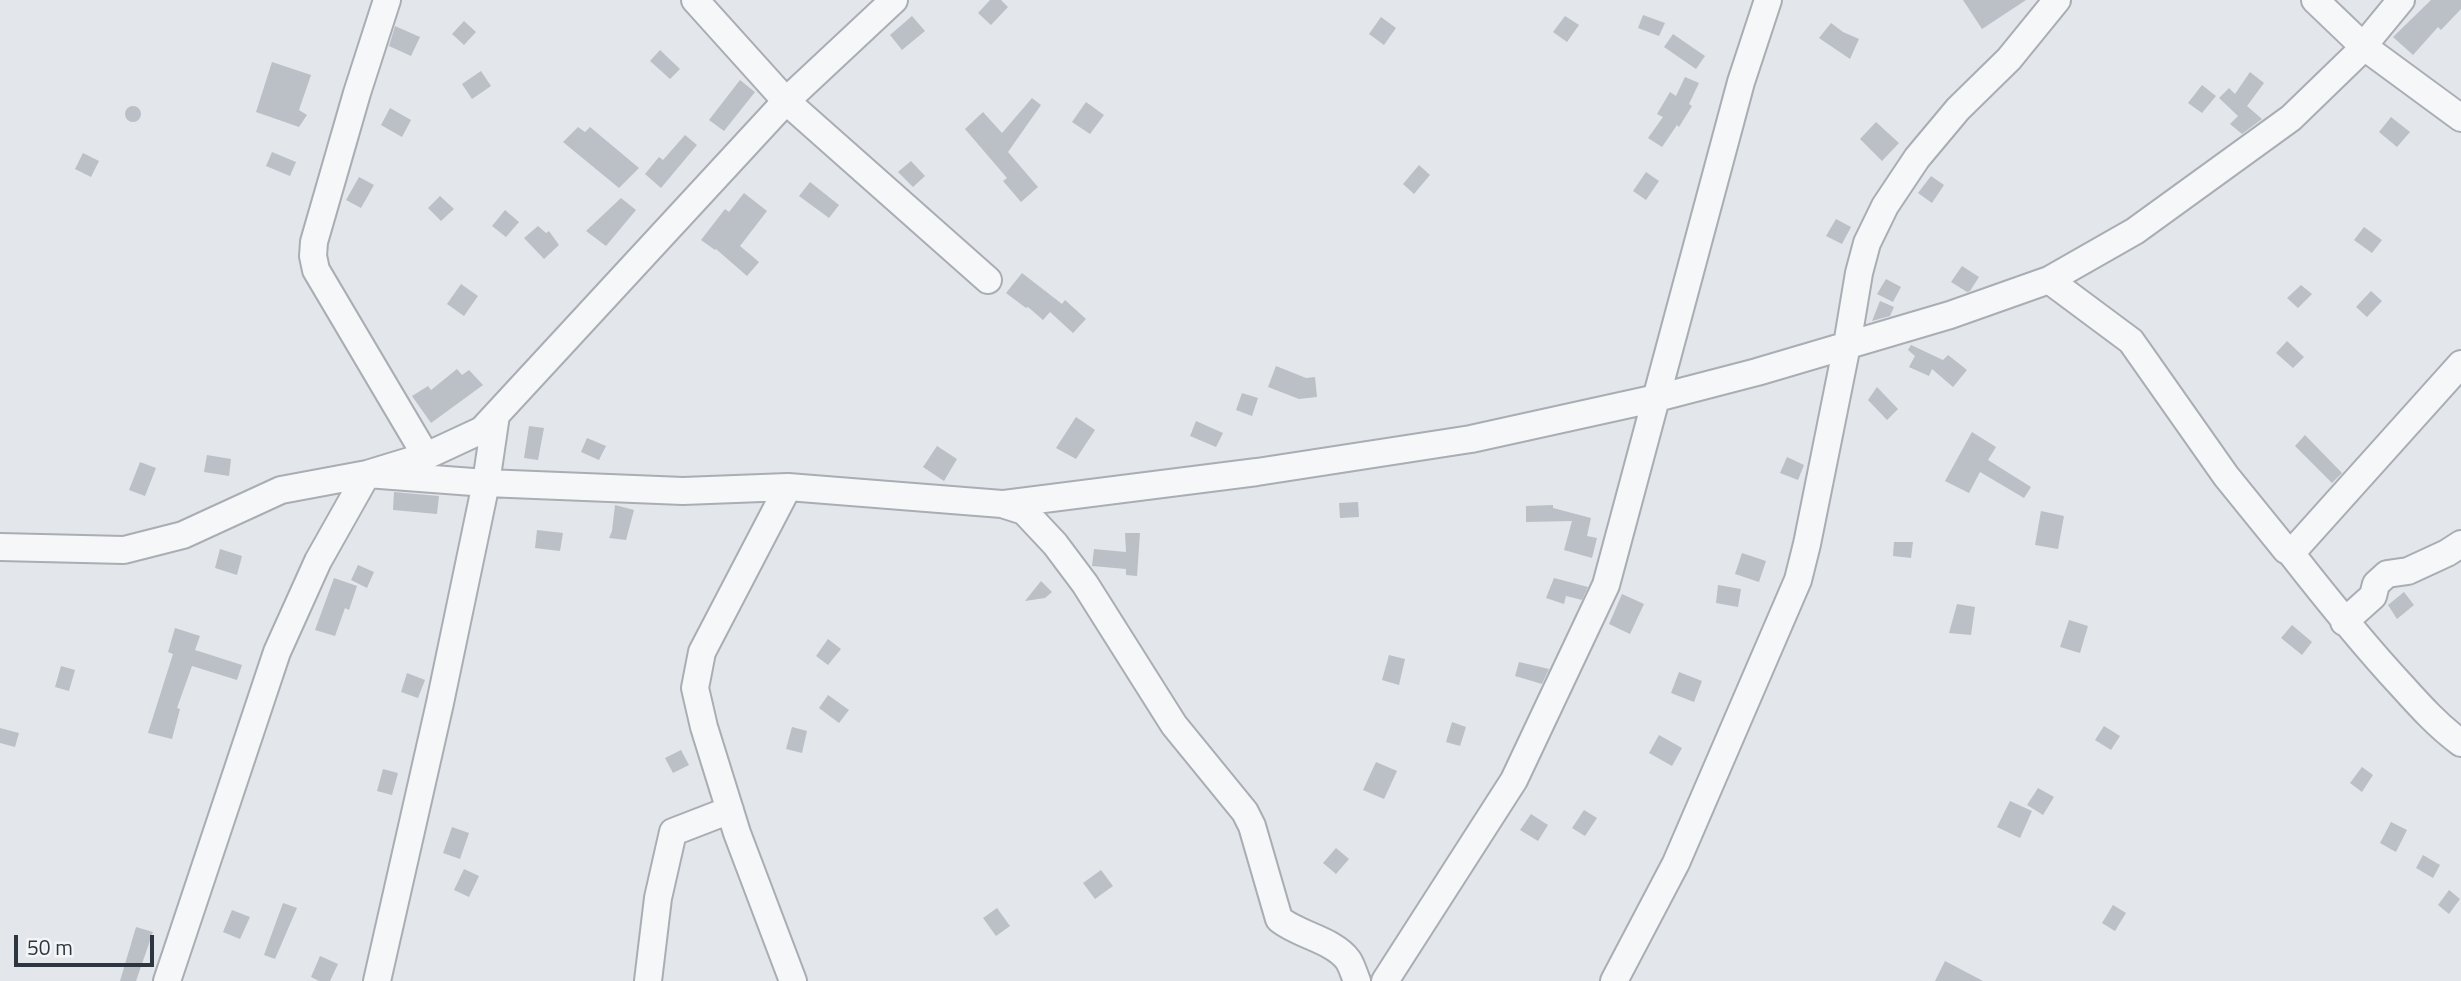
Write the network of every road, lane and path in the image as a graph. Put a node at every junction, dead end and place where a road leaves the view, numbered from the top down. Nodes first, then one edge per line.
1 (387, 0) edge
2 (695, 0) edge
3 (894, 0) edge
4 (1768, 0) edge
5 (2057, 0) edge
6 (2315, 0) edge
7 (2400, 0) edge
8 (2363, 46) junction
9 (786, 101) junction
10 (2461, 118) edge
11 (988, 280) dead end
12 (2049, 280) junction
13 (1847, 345) junction
14 (2461, 364) edge
15 (1657, 398) junction
16 (496, 415) junction
17 (426, 456) junction
18 (368, 474) junction
19 (486, 484) junction
20 (788, 487) junction
21 (1002, 504) junction
22 (2461, 544) edge
23 (0, 547) edge
24 (2290, 552) junction
25 (2344, 622) junction
26 (2461, 743) edge
27 (730, 810) junction
28 (167, 981) edge
29 (377, 981) edge
30 (648, 981) edge
31 (793, 981) edge
32 (1357, 981) edge
33 (1385, 981) edge
34 (1614, 981) edge

1 - 17 street
2 - 9 street
3 - 9 street
4 - 15 street
5 - 13 street
6 - 8 street
7 - 8 street
8 - 10 street
8 - 12 street
9 - 11 street
9 - 16 street
12 - 13 street
12 - 24 street
13 - 15 street
13 - 34 street
14 - 24 street
15 - 21 street
15 - 33 street
16 - 17 street
16 - 19 street
17 - 18 street
18 - 19 street
18 - 23 street
18 - 28 street
19 - 20 street
19 - 29 street
20 - 21 street
20 - 27 street
21 - 32 street
22 - 25 street
24 - 25 street
25 - 26 street
27 - 30 street
27 - 31 street

